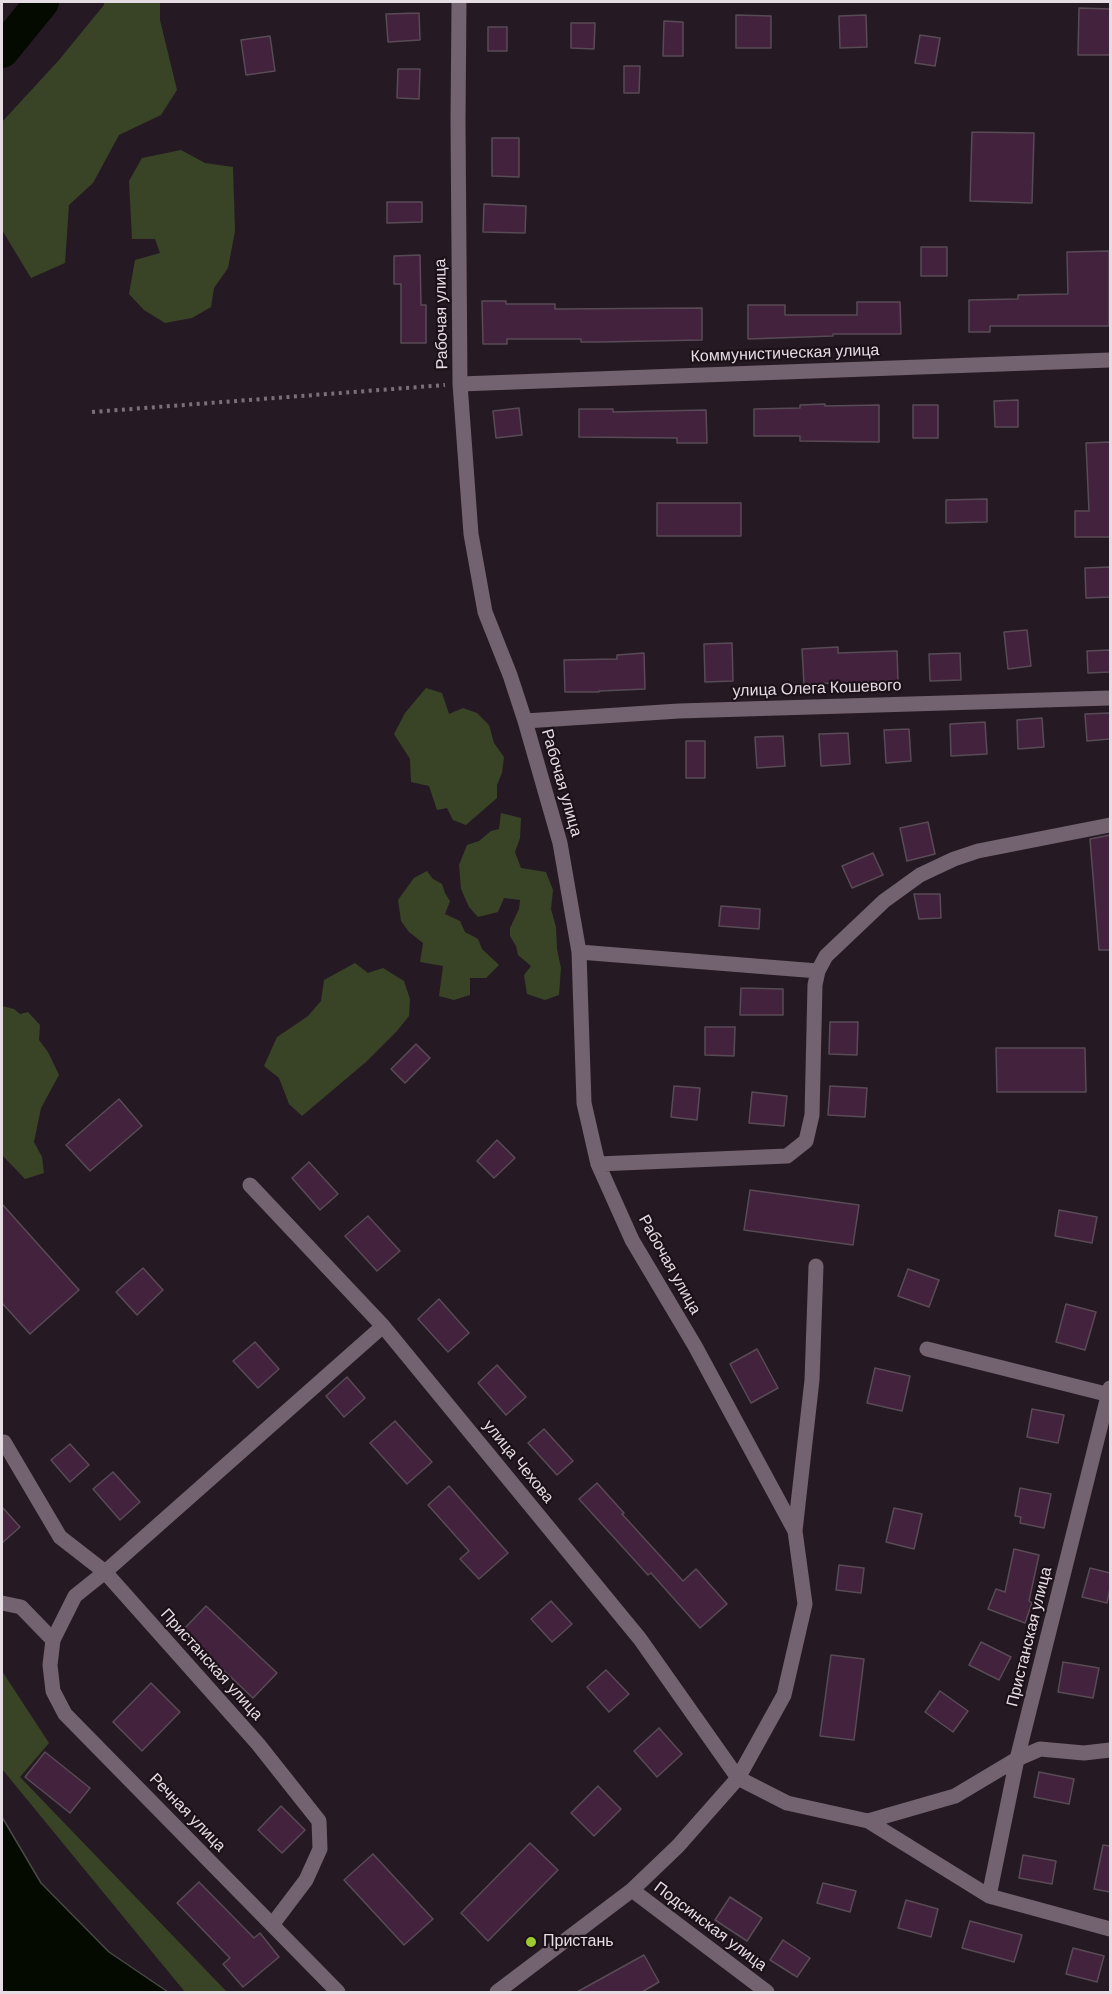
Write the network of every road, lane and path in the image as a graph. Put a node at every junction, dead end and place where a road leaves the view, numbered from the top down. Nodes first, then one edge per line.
1 (459, 2) edge
2 (1110, 360) edge
3 (460, 384) junction
4 (92, 412) dead end
5 (1110, 698) edge
6 (525, 721) junction
7 (1110, 825) edge
8 (579, 952) junction
9 (818, 971) junction
10 (598, 1164) junction
11 (250, 1185) dead end
12 (816, 1266) dead end
13 (382, 1326) junction
14 (927, 1348) dead end
15 (1110, 1388) edge
16 (1110, 1395) edge
17 (4, 1442) dead end
18 (795, 1531) junction
19 (105, 1572) junction
20 (2, 1603) edge
21 (53, 1640) junction
22 (1110, 1750) edge
23 (1017, 1759) junction
24 (738, 1778) junction
25 (868, 1821) junction
26 (632, 1890) junction
27 (989, 1896) junction
28 (272, 1925) junction
29 (1110, 1929) edge
30 (338, 1992) edge
31 (497, 1992) edge
32 (767, 1992) edge

1 - 3 street, Рабочая улица
2 - 3 street, Коммунистическая улица
3 - 4 path
3 - 6 street, Рабочая улица
5 - 6 street, улица Олега Кошевого
6 - 8 street, Рабочая улица
7 - 9 street
8 - 9 street
8 - 10 street, Рабочая улица
9 - 10 street
10 - 18 street, Рабочая улица
11 - 13 street, улица Чехова
12 - 18 street
13 - 19 street
13 - 24 street, улица Чехова
14 - 16 street
15 - 16 street, Пристанская улица
16 - 23 street, Пристанская улица
17 - 19 street, Пристанская улица
18 - 24 street
19 - 21 street
19 - 28 street, Пристанская улица
20 - 21 street
21 - 28 street, Речная улица
22 - 23 street
23 - 25 street
23 - 27 street, Пристанская улица
24 - 25 street
24 - 26 street
25 - 27 street
26 - 31 street
26 - 32 street, Подсинская улица
27 - 29 street
28 - 30 street, Речная улица

